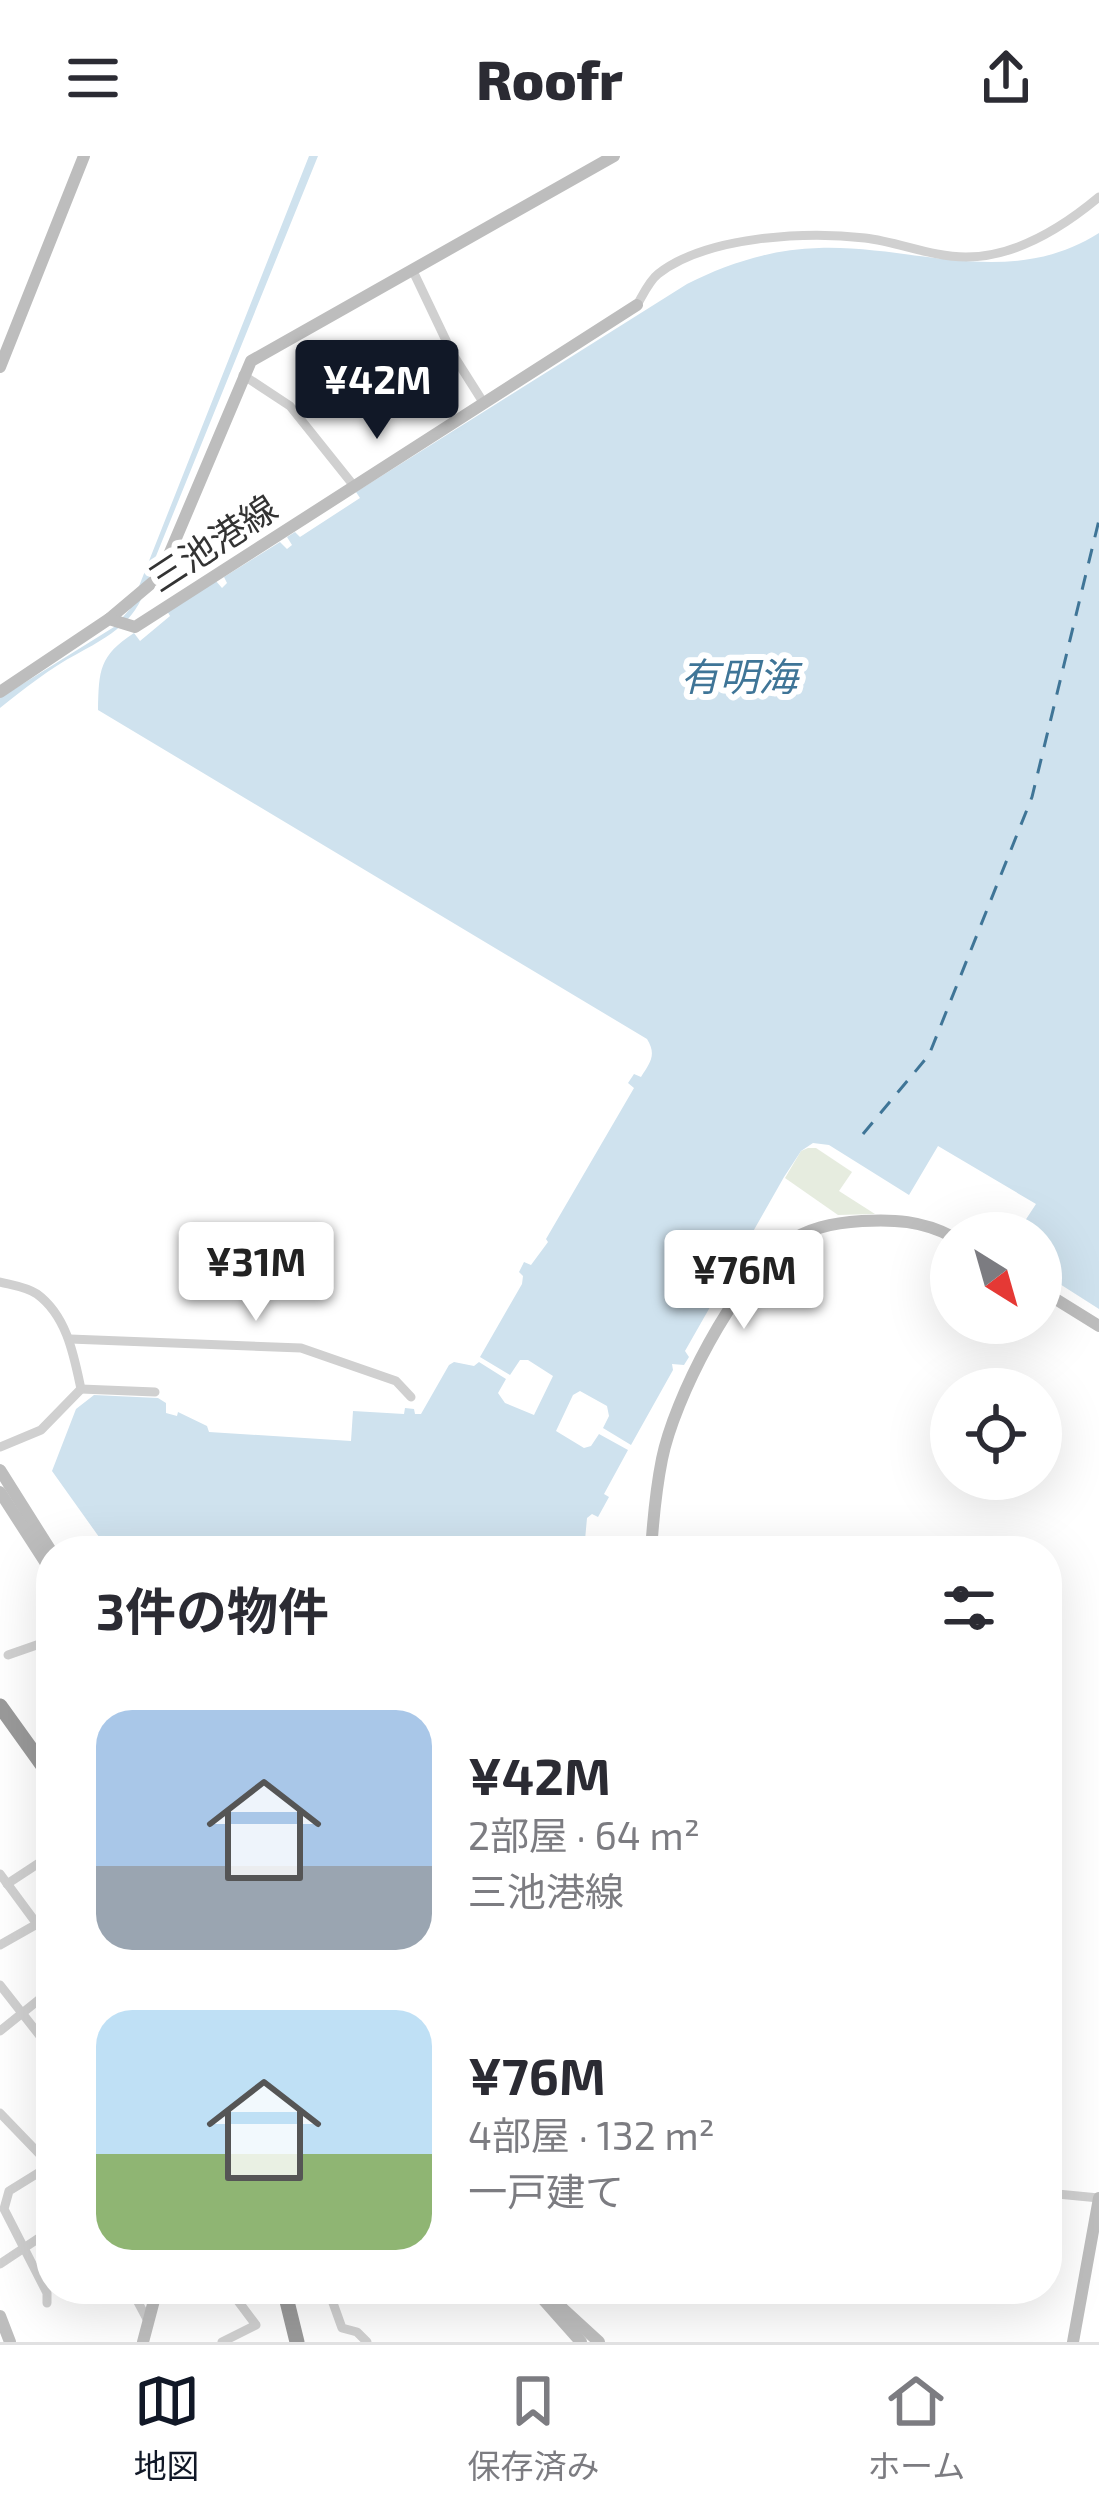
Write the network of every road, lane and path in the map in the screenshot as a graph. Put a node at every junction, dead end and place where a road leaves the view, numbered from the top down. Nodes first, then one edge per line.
1 (84, 156) edge
2 (614, 156) edge
3 (1099, 197) edge
4 (412, 269) junction
5 (637, 305) joint
6 (0, 367) edge
7 (243, 375) junction
8 (484, 401) junction
9 (354, 486) junction
10 (119, 622) junction
11 (0, 692) edge
12 (930, 1227) edge
13 (0, 1282) edge
14 (1062, 1303) edge
15 (1099, 1326) edge
16 (70, 1339) junction
17 (81, 1389) junction
18 (155, 1392) dead end
19 (411, 1396) dead end
20 (0, 1447) edge
21 (0, 1470) edge
22 (0, 1492) edge
23 (42, 1536) edge
24 (653, 1536) edge
25 (36, 1548) edge
26 (36, 1645) edge
27 (8, 1655) dead end
28 (0, 1688) edge
29 (0, 1706) edge
30 (36, 1753) edge
31 (36, 1754) edge
32 (36, 1865) edge
33 (0, 1874) edge
34 (7, 1884) junction
35 (36, 1923) edge
36 (36, 1925) edge
37 (0, 1946) edge
38 (0, 1984) edge
39 (36, 2001) edge
40 (22, 2012) junction
41 (36, 2030) edge
42 (0, 2031) edge
43 (0, 2113) edge
44 (36, 2150) edge
45 (36, 2176) edge
46 (1062, 2194) edge
47 (1099, 2198) edge
48 (36, 2241) edge
49 (25, 2249) junction
50 (0, 2264) edge
51 (34, 2269) joint
52 (36, 2272) edge
53 (139, 2304) edge
54 (153, 2304) edge
55 (240, 2304) edge
56 (288, 2304) edge
57 (334, 2304) edge
58 (547, 2304) edge
59 (559, 2304) edge
60 (0, 2316) edge
61 (149, 2322) junction
62 (10, 2342) edge
63 (142, 2342) edge
64 (222, 2342) edge
65 (297, 2342) edge
66 (367, 2342) edge
67 (581, 2342) edge
68 (599, 2342) edge
69 (1072, 2342) edge

1 - 6 street
2 - 4 street
3 - 5 street
4 - 7 street
4 - 8 street
5 - 8 street, 三池港線
7 - 9 street
7 - 10 street
8 - 9 street, 三池港線
9 - 10 street, 三池港線
10 - 11 street, 三池港線
12 - 24 street
13 - 16 street
14 - 15 street
16 - 17 street
16 - 19 street
17 - 18 street
17 - 20 street
21 - 23 street
22 - 25 street
26 - 27 street
28 - 30 highway
29 - 31 highway
32 - 34 street
33 - 34 street
34 - 35 street
36 - 37 street
38 - 40 street
39 - 40 street
40 - 41 street
40 - 42 street
43 - 44 street
45 - 49 street
46 - 47 street
47 - 69 street
48 - 49 street
49 - 50 street
49 - 51 street
51 - 52 street
53 - 61 street
54 - 61 street
55 - 64 street
56 - 65 highway
57 - 66 street
58 - 67 street
59 - 68 street
60 - 62 street
61 - 63 street

